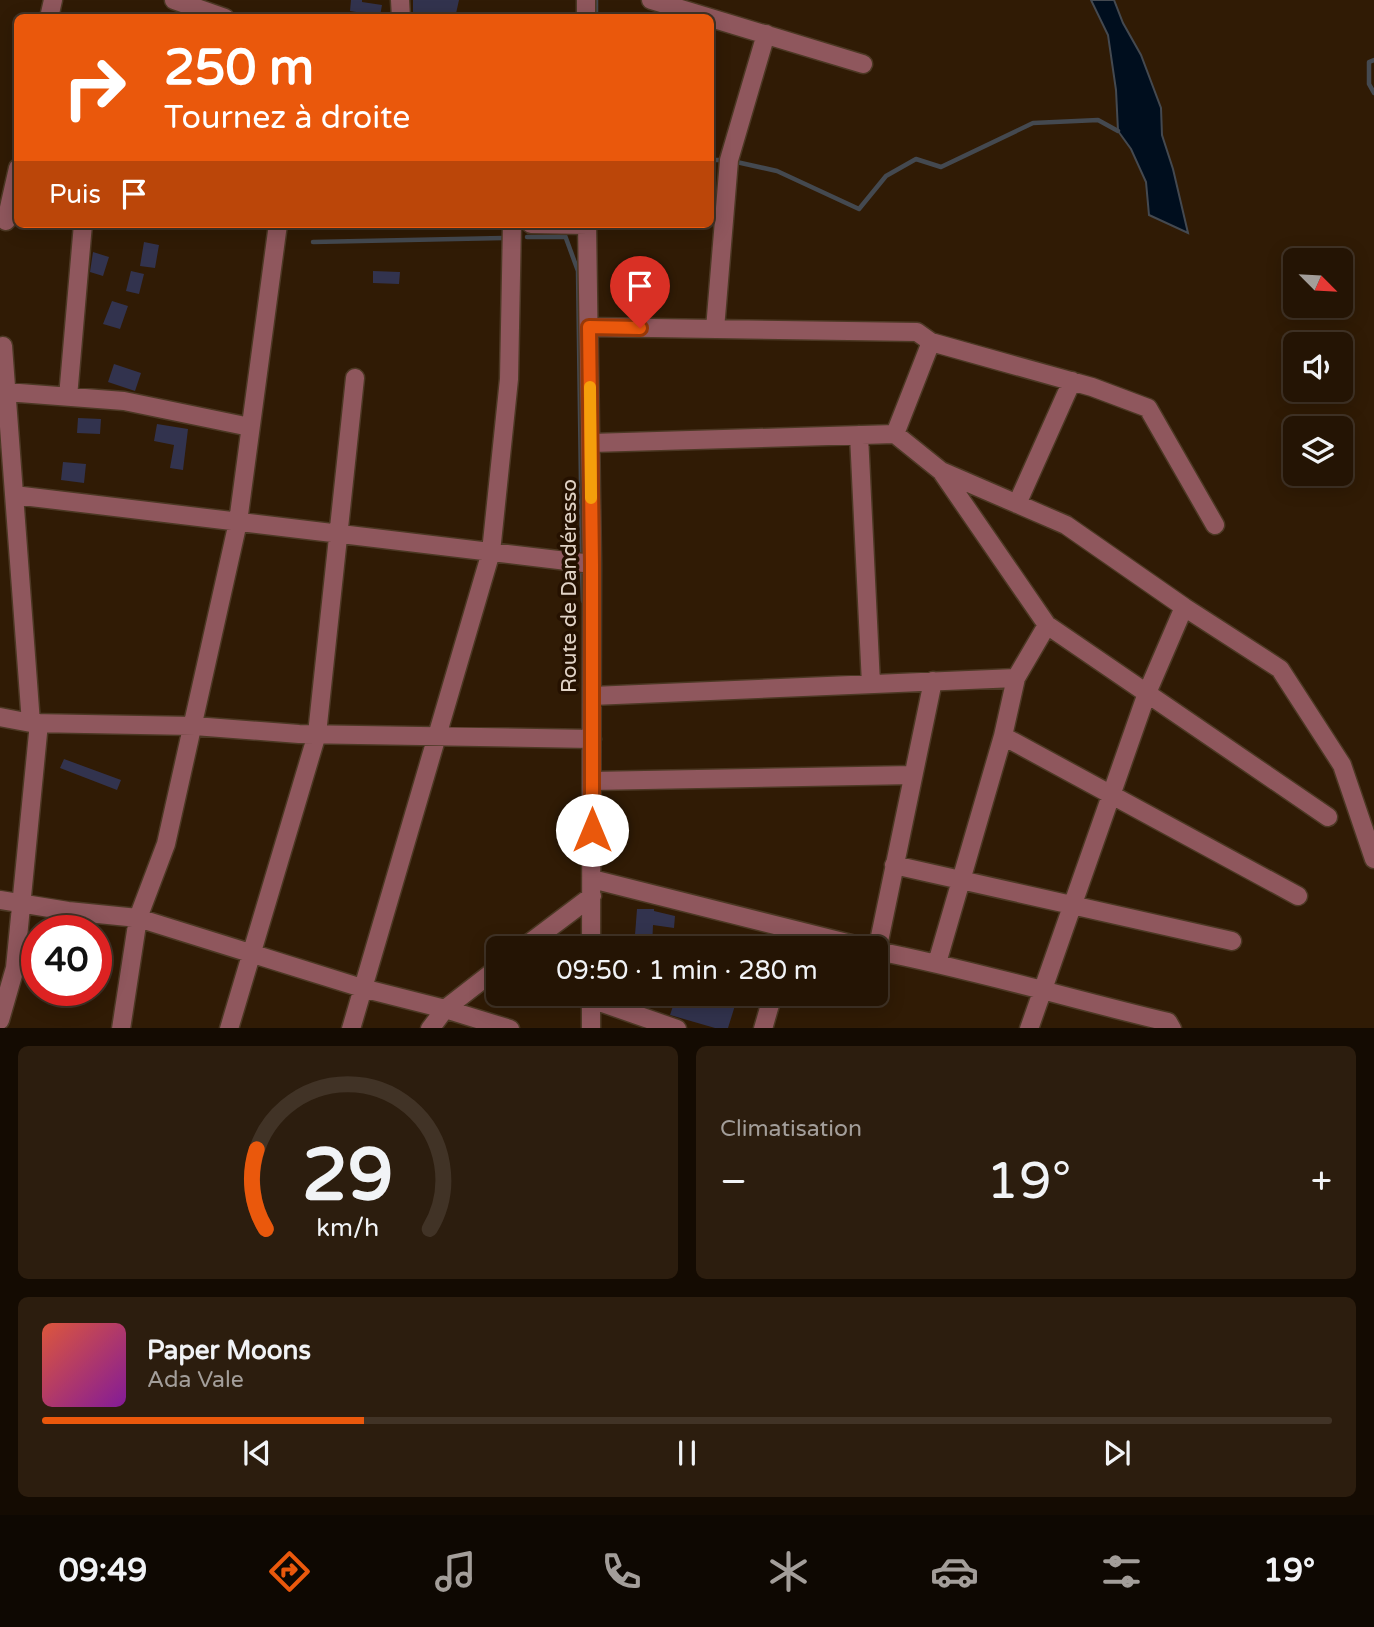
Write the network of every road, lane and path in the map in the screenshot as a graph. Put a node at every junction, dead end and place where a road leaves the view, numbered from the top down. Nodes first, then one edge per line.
1 (174, 0) edge
2 (651, 0) edge
3 (214, 14) edge
4 (698, 14) edge
5 (714, 19) edge
6 (765, 34) junction
7 (863, 64) dead end
8 (14, 189) edge
9 (8, 221) edge
10 (83, 228) edge
11 (277, 228) edge
12 (512, 228) edge
13 (587, 228) edge
14 (589, 327) junction
15 (715, 329) junction
16 (931, 342) junction
17 (3, 346) dead end
18 (355, 378) dead end
19 (1072, 381) junction
20 (6, 392) junction
21 (68, 397) junction
22 (250, 427) junction
23 (895, 434) junction
24 (859, 435) junction
25 (591, 443) junction
26 (941, 471) junction
27 (14, 495) junction
28 (1017, 504) junction
29 (238, 522) junction
30 (1215, 525) dead end
31 (338, 533) junction
32 (491, 552) junction
33 (0, 553) edge
34 (19, 557) junction
35 (592, 564) junction
36 (1184, 607) junction
37 (1047, 625) junction
38 (1016, 678) junction
39 (933, 681) junction
40 (871, 684) junction
41 (1147, 693) junction
42 (592, 696) junction
43 (0, 717) edge
44 (35, 723) junction
45 (194, 726) junction
46 (317, 734) junction
47 (1003, 736) junction
48 (435, 737) junction
49 (592, 739) junction
50 (912, 775) junction
51 (592, 781) junction
52 (1111, 795) junction
53 (1328, 817) dead end
54 (1374, 859) edge
55 (894, 865) junction
56 (961, 879) junction
57 (592, 888) junction
58 (1298, 896) dead end
59 (0, 900) edge
60 (22, 903) junction
61 (1072, 905) junction
62 (138, 918) junction
63 (537, 936) edge
64 (592, 936) edge
65 (774, 936) edge
66 (880, 936) edge
67 (1232, 941) dead end
68 (251, 953) junction
69 (888, 953) edge
70 (937, 962) junction
71 (486, 977) edge
72 (362, 988) junction
73 (1042, 992) junction
74 (591, 1006) edge
75 (618, 1006) edge
76 (769, 1006) edge
77 (444, 1009) junction
78 (0, 1020) edge
79 (121, 1028) edge
80 (229, 1028) edge
81 (351, 1028) edge
82 (430, 1028) edge
83 (510, 1028) edge
84 (591, 1028) edge
85 (677, 1028) edge
86 (763, 1028) edge
87 (1029, 1028) edge
88 (1172, 1028) edge

1 - 3 street
2 - 4 street
5 - 6 street
6 - 7 street
6 - 15 street
8 - 9 street
10 - 21 street
11 - 22 street
12 - 32 street
13 - 14 street, Route de Dandéresso
14 - 15 street
14 - 25 street, Route de Dandéresso
15 - 16 street
16 - 19 street
16 - 23 street
17 - 20 street
18 - 31 street
19 - 28 street
19 - 30 street
20 - 21 street
20 - 27 street
21 - 22 street
22 - 29 street
23 - 24 street
23 - 26 street
24 - 25 street
24 - 40 street
25 - 35 street, Route de Dandéresso
26 - 28 street
26 - 37 street
27 - 29 street
27 - 34 street
28 - 36 street
29 - 31 street
29 - 45 street
31 - 32 street
31 - 46 street
32 - 35 street
32 - 48 street
33 - 34 street
34 - 44 street
35 - 42 street, Route de Dandéresso
36 - 41 street
36 - 54 street
37 - 38 street
37 - 41 street
38 - 39 street
38 - 47 street
39 - 40 street
39 - 50 street
40 - 42 street
41 - 52 street
41 - 53 street
42 - 49 street, Route de Dandéresso
43 - 44 street
44 - 45 street
44 - 60 street
45 - 46 street
45 - 62 street
46 - 48 street
46 - 68 street
47 - 52 street
47 - 56 street
48 - 49 street
48 - 72 street
49 - 51 street, Route de Dandéresso
50 - 51 street
50 - 55 street
51 - 57 street, Route de Dandéresso
52 - 58 street
52 - 61 street
55 - 56 street
55 - 66 street
56 - 61 street
56 - 70 street
57 - 63 street
57 - 64 street, Route de Dandéresso
57 - 65 street
59 - 60 street
60 - 62 street
60 - 78 street
61 - 67 street
61 - 73 street
62 - 68 street
62 - 79 street
68 - 72 street
68 - 80 street
69 - 70 street
70 - 73 street
71 - 77 street
72 - 77 street
72 - 81 street
73 - 87 street
73 - 88 street
74 - 84 street
75 - 85 street
76 - 86 street
77 - 82 street
77 - 83 street

